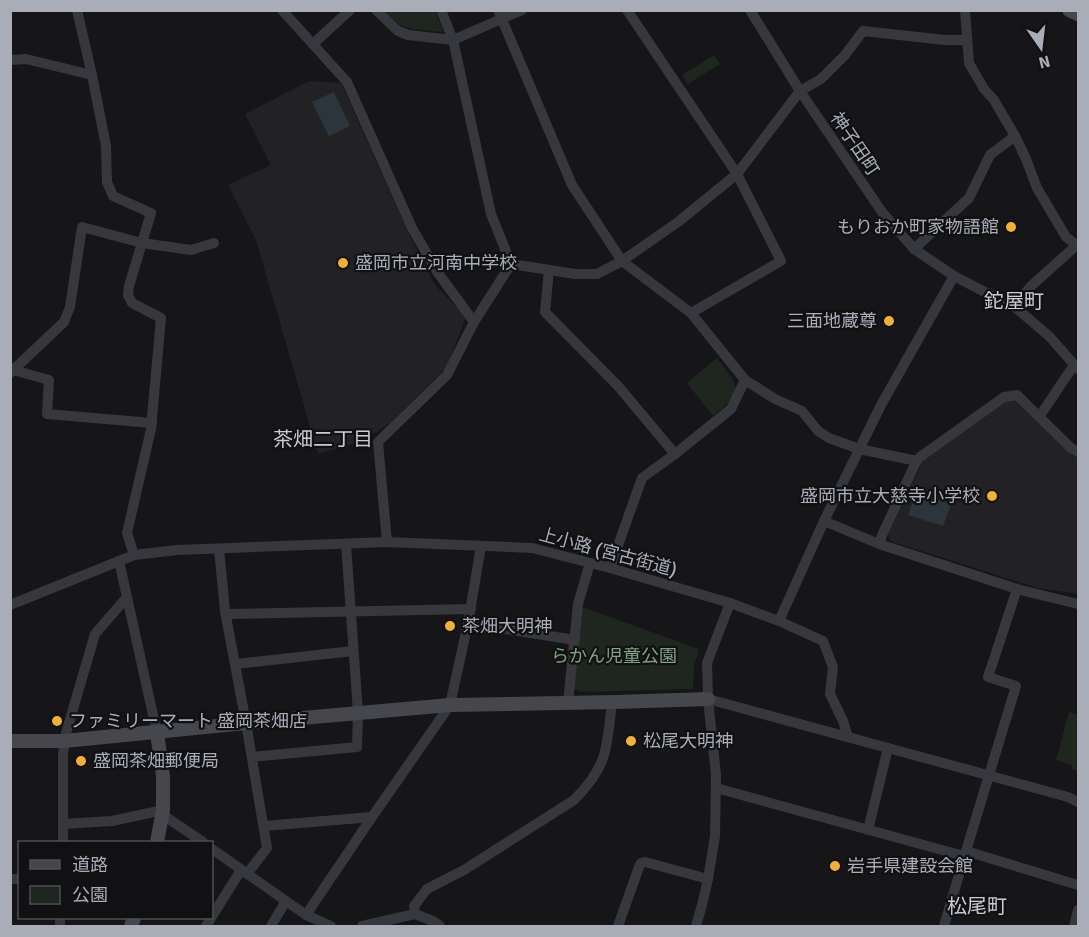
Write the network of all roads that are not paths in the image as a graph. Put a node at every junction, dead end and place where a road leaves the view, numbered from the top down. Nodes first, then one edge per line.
1 (77, 10) edge
2 (282, 10) edge
3 (350, 10) edge
4 (376, 10) edge
5 (441, 10) edge
6 (522, 10) edge
7 (627, 10) edge
8 (750, 10) edge
9 (965, 10) edge
10 (1069, 10) edge
11 (1078, 14) edge
12 (500, 15) edge
13 (453, 40) junction
14 (966, 40) junction
15 (313, 44) junction
16 (10, 60) edge
17 (92, 75) junction
18 (800, 91) junction
19 (1015, 136) junction
20 (737, 174) junction
21 (142, 243) junction
22 (214, 243) dead end
23 (914, 249) junction
24 (1077, 249) edge
25 (622, 261) junction
26 (511, 264) junction
27 (549, 270) junction
28 (954, 276) junction
29 (1014, 307) junction
30 (691, 313) junction
31 (474, 322) junction
32 (1076, 367) edge
33 (12, 372) edge
34 (745, 380) junction
35 (1039, 417) junction
36 (152, 423) junction
37 (859, 449) junction
38 (1078, 452) edge
39 (675, 454) junction
40 (917, 462) junction
41 (824, 521) junction
42 (387, 542) junction
43 (346, 544) junction
44 (879, 544) junction
45 (481, 546) junction
46 (219, 549) junction
47 (134, 555) junction
48 (119, 561) junction
49 (590, 563) junction
50 (610, 568) junction
51 (1017, 589) junction
52 (127, 597) junction
53 (730, 603) junction
54 (1078, 604) edge
55 (10, 605) edge
56 (471, 609) junction
57 (351, 612) junction
58 (226, 614) junction
59 (779, 621) junction
60 (468, 623) junction
61 (574, 640) junction
62 (353, 651) junction
63 (236, 664) junction
64 (708, 699) junction
65 (612, 702) junction
66 (568, 703) junction
67 (450, 705) junction
68 (358, 713) junction
69 (246, 723) junction
70 (157, 733) junction
71 (848, 737) junction
72 (10, 741) edge
73 (64, 741) junction
74 (888, 748) junction
75 (252, 757) junction
76 (988, 774) junction
77 (716, 788) junction
78 (1078, 802) edge
79 (163, 813) junction
80 (372, 817) junction
81 (63, 824) junction
82 (264, 826) junction
83 (868, 830) junction
84 (63, 841) edge
85 (156, 841) edge
86 (199, 841) edge
87 (213, 850) edge
88 (965, 853) junction
89 (244, 872) junction
90 (708, 879) junction
91 (1078, 885) edge
92 (286, 901) junction
93 (1078, 910) edge
94 (415, 914) junction
95 (213, 915) edge
96 (306, 915) junction
97 (271, 927) edge
98 (331, 927) edge
99 (363, 927) edge
100 (440, 927) edge
101 (618, 927) edge
102 (696, 927) edge
103 (944, 927) edge
104 (1074, 927) edge

1 - 17 street
2 - 15 street
3 - 15 street
4 - 13 street
5 - 13 street
6 - 12 street
7 - 20 street
8 - 18 street, 神子田町
9 - 14 street
10 - 11 street
12 - 13 street
12 - 25 street
13 - 26 street
14 - 18 street
14 - 19 street
15 - 31 street
16 - 17 street
17 - 21 street
18 - 20 street
18 - 23 street, 神子田町
19 - 23 street
19 - 24 street
20 - 25 street
20 - 30 street
21 - 22 street
21 - 33 street
21 - 36 street
23 - 28 street, 神子田町
24 - 29 street
25 - 27 street
25 - 30 street
26 - 27 street
26 - 31 street
27 - 39 street
28 - 29 street
28 - 37 street
29 - 32 street
30 - 34 street
31 - 42 street
32 - 35 street
33 - 36 street
34 - 37 street
34 - 39 street
35 - 38 street
35 - 40 street
36 - 47 street
37 - 40 street
37 - 41 street
39 - 50 street
40 - 44 street
41 - 44 street
41 - 59 street
42 - 43 street, 上小路 (宮古街道)
42 - 45 street, 上小路 (宮古街道)
43 - 46 street, 上小路 (宮古街道)
43 - 57 street
44 - 51 street
45 - 49 street, 上小路 (宮古街道)
45 - 56 street
46 - 47 street, 上小路 (宮古街道)
46 - 58 street
47 - 48 street, 上小路 (宮古街道)
48 - 52 street
48 - 55 street, 上小路 (宮古街道)
49 - 50 street, 上小路 (宮古街道)
49 - 61 street
50 - 53 street, 上小路 (宮古街道)
51 - 54 street
51 - 76 street
52 - 70 street
52 - 73 street
53 - 59 street, 上小路 (宮古街道)
53 - 64 street
56 - 57 street
56 - 60 street
57 - 58 street
57 - 62 street
58 - 63 street
59 - 71 street, 上小路 (宮古街道)
60 - 61 street
60 - 67 street
61 - 66 street
62 - 63 street
62 - 68 street
63 - 69 street
64 - 65 street
64 - 71 street
64 - 77 street
65 - 66 street
65 - 94 street
66 - 67 street
67 - 68 street
67 - 80 street
68 - 69 street
68 - 75 street
69 - 70 street
69 - 75 street
70 - 73 street
70 - 79 street
71 - 74 street
72 - 73 street
73 - 81 street
74 - 76 street
74 - 83 street
75 - 82 street
76 - 78 street
76 - 88 street
77 - 83 street
77 - 90 street
79 - 81 street
79 - 85 street
79 - 86 street
80 - 82 street
80 - 96 street
81 - 84 street
82 - 89 street
83 - 88 street
87 - 89 street
88 - 91 street
88 - 103 street
89 - 92 street
89 - 95 street
90 - 101 street
90 - 102 street
92 - 96 street
92 - 97 street
93 - 104 street
94 - 99 street
94 - 100 street
96 - 98 street

